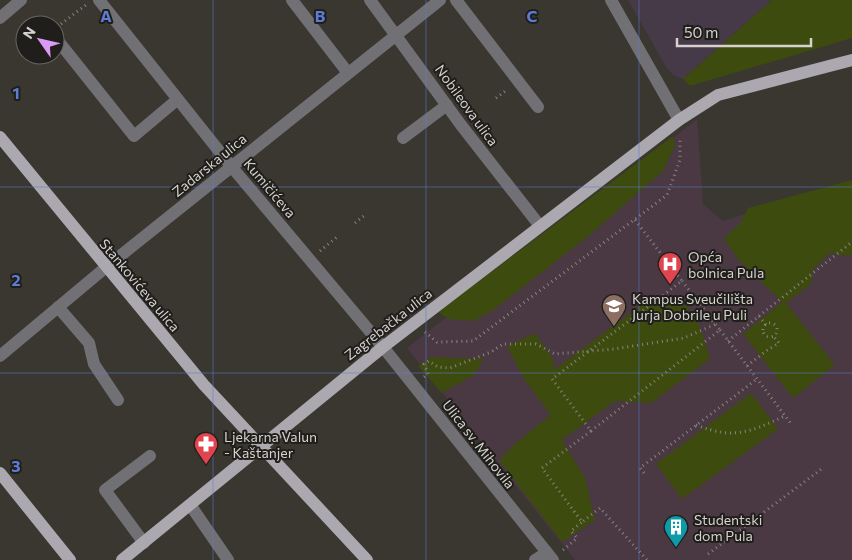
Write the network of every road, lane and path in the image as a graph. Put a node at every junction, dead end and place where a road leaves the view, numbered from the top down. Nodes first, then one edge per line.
1 (21, 0) edge
2 (99, 0) edge
3 (292, 0) edge
4 (370, 0) edge
5 (440, 0) edge
6 (456, 0) edge
7 (611, 0) edge
8 (80, 10) dead end
9 (0, 18) edge
10 (65, 21) edge
11 (397, 34) junction
12 (65, 50) edge
13 (852, 60) edge
14 (348, 73) junction
15 (178, 99) junction
16 (447, 105) junction
17 (538, 107) dead end
18 (679, 120) junction
19 (0, 137) edge
20 (403, 138) dead end
21 (231, 166) junction
22 (364, 215) dead end
23 (635, 220) junction
24 (355, 223) dead end
25 (540, 226) junction
26 (337, 237) dead end
27 (852, 242) edge
28 (309, 259) junction
29 (105, 268) junction
30 (682, 281) junction
31 (58, 308) junction
32 (758, 316) junction
33 (413, 323) junction
34 (716, 324) junction
35 (766, 325) junction
36 (720, 330) junction
37 (772, 336) junction
38 (728, 341) junction
39 (383, 347) junction
40 (592, 350) junction
41 (0, 356) edge
42 (747, 366) junction
43 (428, 374) dead end
44 (757, 379) junction
45 (118, 400) dead end
46 (785, 416) junction
47 (696, 425) junction
48 (792, 426) dead end
49 (591, 431) junction
50 (261, 448) junction
51 (150, 456) dead end
52 (823, 468) dead end
53 (0, 473) edge
54 (644, 473) dead end
55 (190, 506) junction
56 (582, 522) junction
57 (576, 538) dead end
58 (144, 543) junction
59 (708, 554) dead end
60 (549, 556) edge
61 (70, 560) edge
62 (122, 560) edge
63 (228, 560) edge
64 (366, 560) edge
65 (535, 560) edge
66 (647, 560) edge

1 - 9 street
2 - 15 street, Kumičićeva
3 - 14 street
4 - 11 street, Nobileova ulica
5 - 11 street, Zadarska ulica
6 - 17 street
7 - 18 street
8 - 10 path
11 - 14 street, Zadarska ulica
11 - 16 street, Nobileova ulica
12 - 15 street
13 - 18 main road, Zagrebačka ulica
14 - 21 street, Zadarska ulica
15 - 21 street, Kumičićeva
16 - 20 street
16 - 25 street, Nobileova ulica
18 - 23 path
18 - 25 main road, Zagrebačka ulica
19 - 29 main road, Stankovićeva ulica
21 - 28 street, Kumičićeva
21 - 29 street, Zadarska ulica
22 - 24 path
23 - 30 path
23 - 33 path
25 - 33 main road, Zagrebačka ulica
26 - 28 path
27 - 32 path
28 - 39 street, Kumičićeva
29 - 31 street, Zadarska ulica
29 - 50 main road, Stankovićeva ulica
30 - 34 path
30 - 40 path
31 - 41 street, Zadarska ulica
31 - 45 street
32 - 35 path
32 - 38 path
33 - 39 main road, Zagrebačka ulica
34 - 36 path
34 - 40 path
35 - 37 path
35 - 37 path
36 - 38 path
36 - 49 path
37 - 42 path
38 - 42 path
39 - 50 main road, Zagrebačka ulica
39 - 60 street, Ulica sv. Mihovila
40 - 43 path
40 - 49 path
42 - 44 path
44 - 46 path
44 - 47 path
46 - 47 path
46 - 48 path
47 - 54 path
49 - 56 path
50 - 55 main road, Zagrebačka ulica
50 - 64 main road, Stankovićeva ulica
51 - 58 street
52 - 59 path
53 - 61 main road
55 - 58 main road, Zagrebačka ulica
55 - 63 street
56 - 57 path
56 - 66 path
58 - 62 main road, Zagrebačka ulica
60 - 65 street

